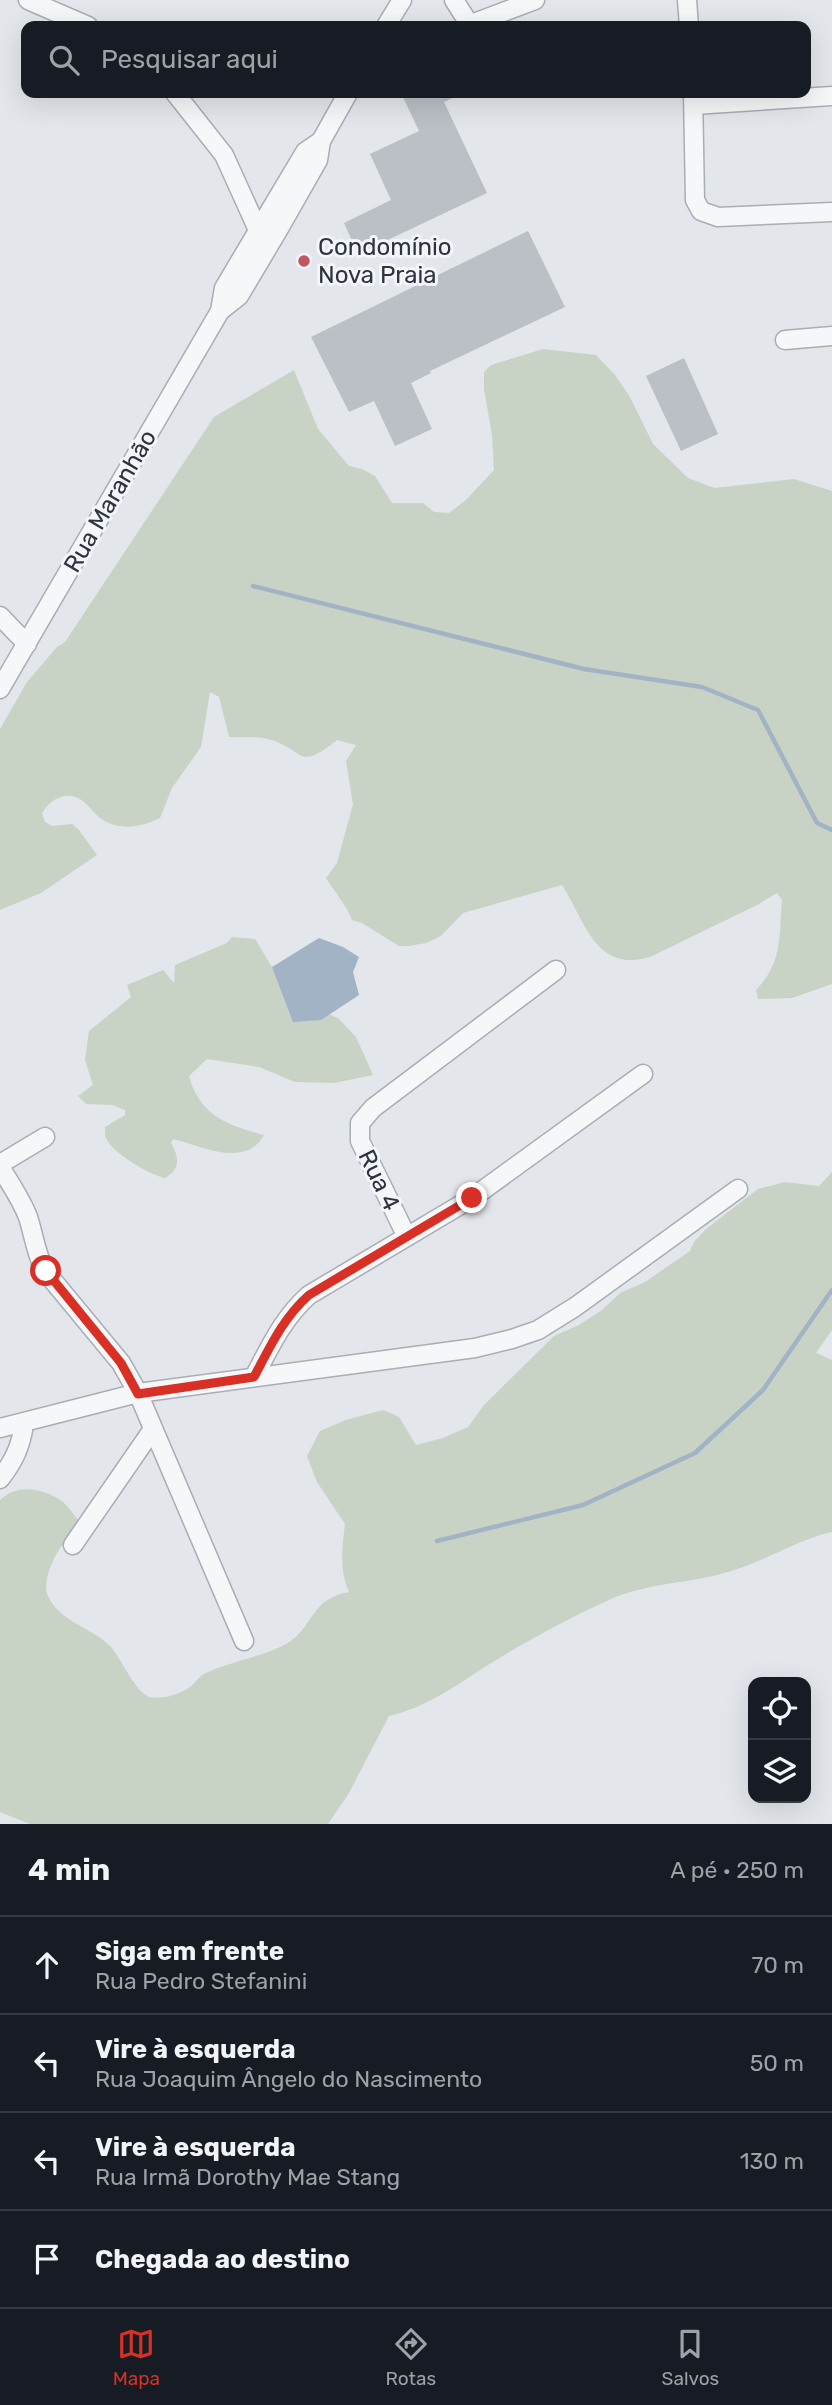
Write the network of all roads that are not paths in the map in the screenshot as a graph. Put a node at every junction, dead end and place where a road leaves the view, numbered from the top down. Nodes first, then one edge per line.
1 (28, 0) edge
2 (402, 0) edge
3 (454, 0) edge
4 (535, 0) edge
5 (687, 0) edge
6 (76, 21) edge
7 (389, 21) edge
8 (467, 21) edge
9 (479, 21) edge
10 (689, 21) edge
11 (811, 96) edge
12 (832, 96) edge
13 (179, 98) edge
14 (345, 98) edge
15 (739, 98) edge
16 (693, 99) edge
17 (832, 212) edge
18 (268, 225) junction
19 (832, 336) edge
20 (785, 340) dead end
21 (0, 616) edge
22 (27, 644) junction
23 (0, 689) edge
24 (556, 970) dead end
25 (643, 1074) dead end
26 (45, 1137) dead end
27 (0, 1166) edge
28 (738, 1189) dead end
29 (406, 1235) junction
30 (254, 1377) junction
31 (138, 1394) junction
32 (24, 1424) junction
33 (0, 1428) edge
34 (153, 1429) junction
35 (0, 1479) edge
36 (74, 1545) dead end
37 (244, 1641) dead end

1 - 6 street
2 - 7 street
3 - 8 street
4 - 9 street
5 - 10 street
11 - 12 street
13 - 18 street
14 - 18 street, Rua Maranhão
15 - 16 street
16 - 17 street
18 - 22 street, Rua Maranhão
19 - 20 street
21 - 22 street
22 - 23 street, Rua Maranhão
24 - 29 street, Rua 4
25 - 29 street
26 - 27 street
27 - 31 street
28 - 30 street
29 - 30 street
30 - 31 street
31 - 32 street
31 - 34 street
32 - 33 street
32 - 35 street
34 - 36 street
34 - 37 street

